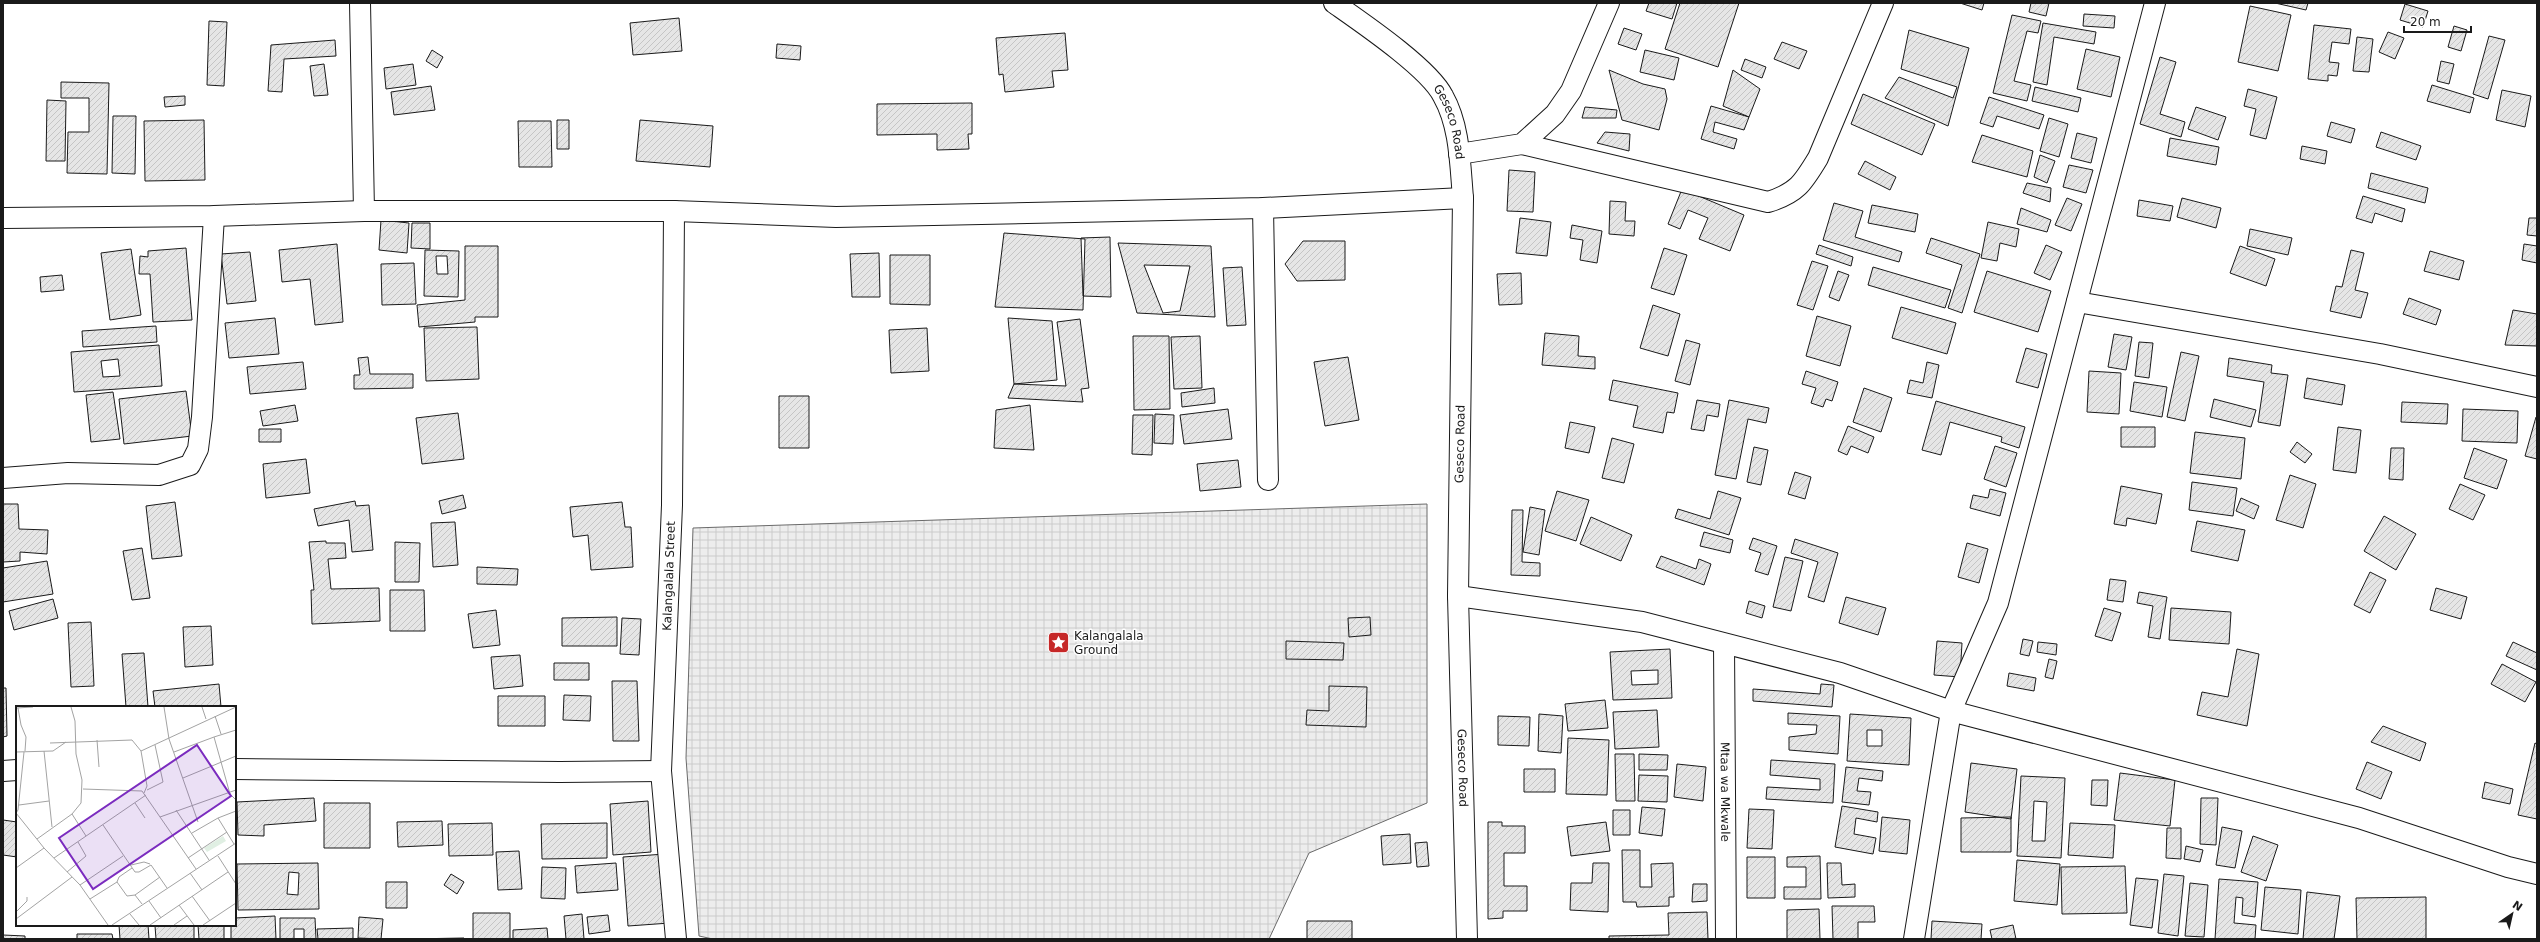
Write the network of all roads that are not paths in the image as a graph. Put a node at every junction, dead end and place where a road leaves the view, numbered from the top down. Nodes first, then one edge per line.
1 (360, 3) edge
2 (1334, 3) edge
3 (1609, 3) edge
4 (1883, 3) edge
5 (2155, 3) edge
6 (1522, 144) junction
7 (1459, 154) junction
8 (1463, 198) junction
9 (1263, 208) junction
10 (364, 211) junction
11 (674, 211) junction
12 (214, 216) junction
13 (3, 218) edge
14 (2077, 302) junction
15 (2537, 387) edge
16 (3, 478) edge
17 (1268, 480) dead end
18 (1458, 596) junction
19 (1724, 644) junction
20 (1950, 711) junction
21 (236, 769) edge
22 (16, 770) edge
23 (3, 771) edge
24 (661, 771) junction
25 (2537, 874) edge
26 (676, 939) edge
27 (1467, 939) edge
28 (1726, 939) edge
29 (1914, 939) edge

1 - 10 street
2 - 7 street, Geseco Road
3 - 6 street
4 - 6 street
5 - 14 street
6 - 7 street
7 - 8 street, Geseco Road
8 - 9 street
8 - 18 street, Geseco Road
9 - 11 street
9 - 17 street
10 - 11 street
10 - 12 street
11 - 24 street, Kalangalala Street
12 - 13 street
12 - 16 street
14 - 15 street
14 - 20 street
18 - 19 street
18 - 27 street, Geseco Road
19 - 20 street
19 - 28 street, Mtaa wa Mkwale
20 - 25 street
20 - 29 street
21 - 24 street
22 - 23 street
24 - 26 street, Kalangalala Street

